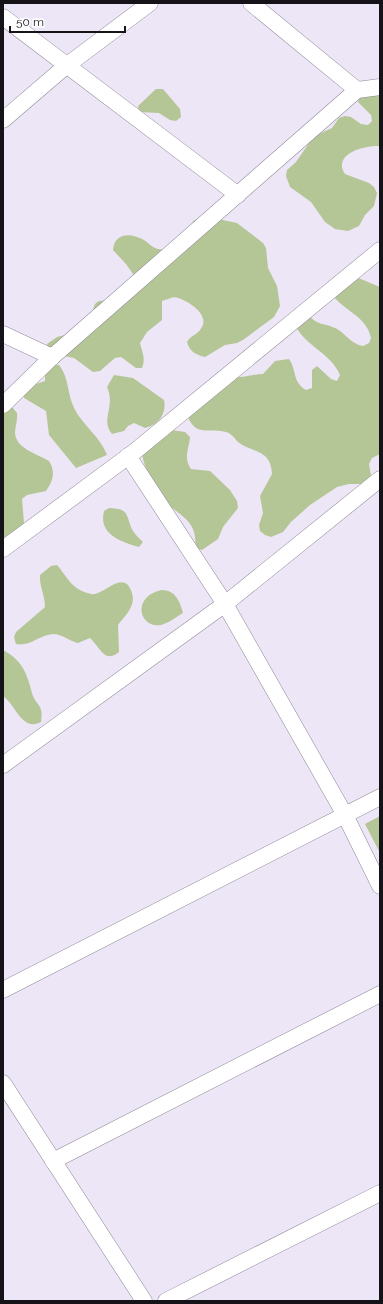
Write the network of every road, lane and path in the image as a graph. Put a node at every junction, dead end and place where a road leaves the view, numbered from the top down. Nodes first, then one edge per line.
1 (150, 3) edge
2 (251, 3) edge
3 (3, 17) edge
4 (66, 66) junction
5 (380, 87) edge
6 (357, 90) junction
7 (3, 120) edge
8 (238, 195) junction
9 (380, 250) edge
10 (3, 334) edge
11 (52, 357) junction
12 (3, 405) edge
13 (128, 456) junction
14 (380, 479) edge
15 (3, 549) edge
16 (225, 604) junction
17 (3, 765) edge
18 (380, 796) edge
19 (345, 815) junction
20 (380, 886) edge
21 (3, 990) edge
22 (380, 994) edge
23 (3, 1083) edge
24 (53, 1160) junction
25 (380, 1193) edge
26 (144, 1301) edge
27 (166, 1301) edge

1 - 4 street
2 - 6 street
3 - 4 street
4 - 7 street
4 - 8 street
5 - 6 street
6 - 8 street
8 - 11 street
9 - 13 street
10 - 11 street
11 - 12 street
13 - 15 street
13 - 16 street
14 - 16 street
16 - 17 street
16 - 19 street
18 - 19 street
19 - 20 street
19 - 21 street
22 - 24 street
23 - 24 street
24 - 26 street
25 - 27 street

